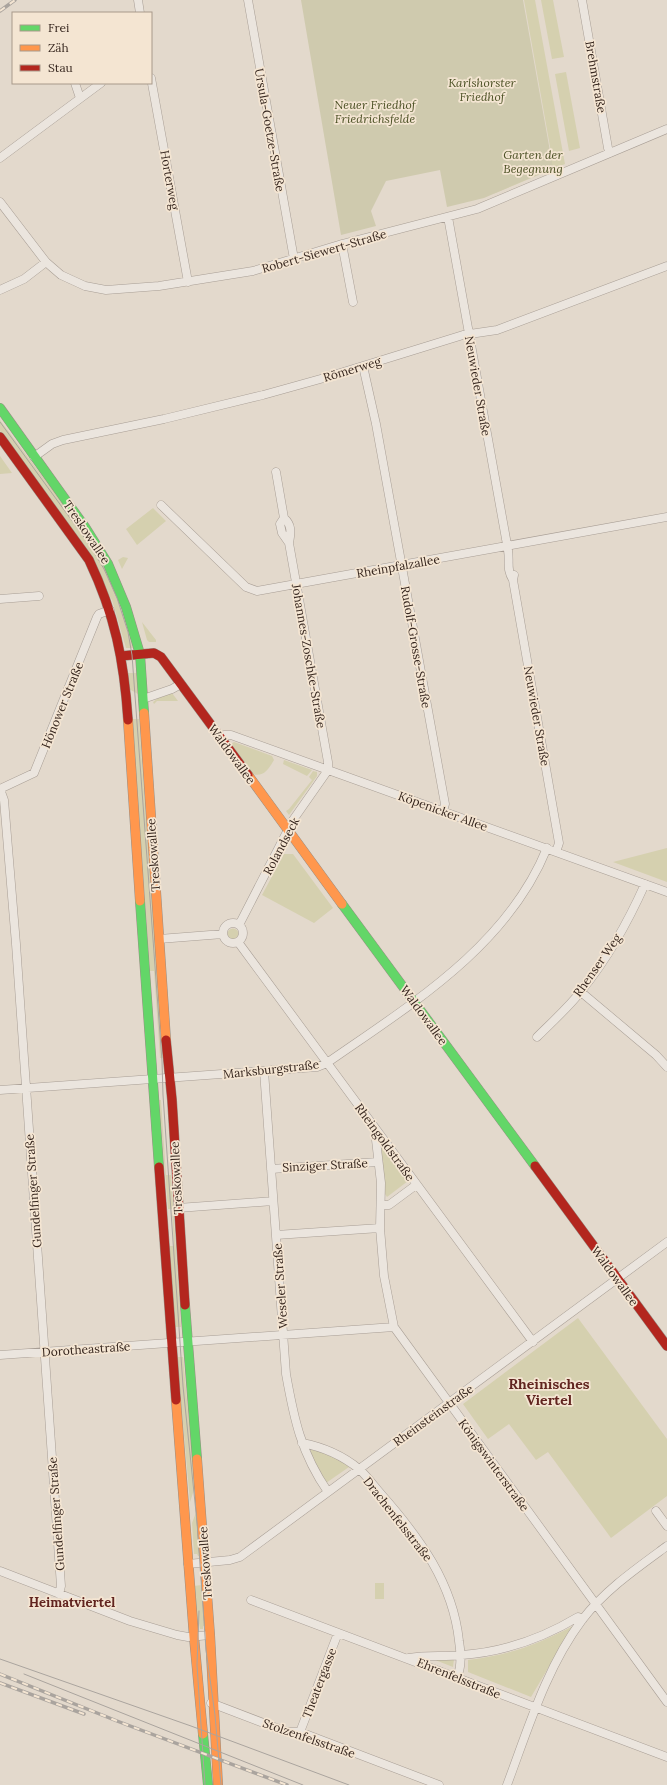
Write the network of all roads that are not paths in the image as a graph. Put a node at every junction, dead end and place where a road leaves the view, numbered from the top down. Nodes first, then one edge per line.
1 (138, 0) edge
2 (248, 0) edge
3 (582, 0) edge
4 (140, 12) edge
5 (75, 84) edge
6 (100, 84) edge
7 (152, 84) edge
8 (80, 98) junction
9 (667, 129) edge
10 (610, 153) junction
11 (1, 155) edge
12 (0, 202) edge
13 (448, 217) junction
14 (342, 244) junction
15 (294, 259) junction
16 (46, 262) junction
17 (667, 266) edge
18 (188, 282) junction
19 (0, 290) edge
20 (353, 302) dead end
21 (469, 333) junction
22 (363, 366) junction
23 (0, 408) edge
24 (0, 437) edge
25 (34, 457) junction
26 (276, 472) dead end
27 (160, 505) dead end
28 (667, 517) edge
29 (507, 546) junction
30 (402, 566) junction
31 (296, 584) junction
32 (39, 596) dead end
33 (0, 599) edge
34 (110, 610) junction
35 (140, 654) junction
36 (121, 656) junction
37 (181, 684) junction
38 (143, 699) junction
39 (220, 738) junction
40 (328, 770) junction
41 (0, 789) edge
42 (443, 810) junction
43 (288, 831) junction
44 (547, 848) junction
45 (556, 852) junction
46 (645, 884) junction
47 (667, 892) edge
48 (239, 925) junction
49 (223, 934) junction
50 (159, 939) junction
51 (238, 942) junction
52 (581, 992) junction
53 (414, 1002) junction
54 (537, 1037) dead end
55 (327, 1063) junction
56 (667, 1067) edge
57 (264, 1071) junction
58 (169, 1078) junction
59 (153, 1079) junction
60 (26, 1088) junction
61 (0, 1090) edge
62 (381, 1137) junction
63 (378, 1162) junction
64 (271, 1169) junction
65 (416, 1185) junction
66 (273, 1202) junction
67 (381, 1205) junction
68 (178, 1208) junction
69 (380, 1228) junction
70 (276, 1235) junction
71 (667, 1242) edge
72 (618, 1280) junction
73 (394, 1327) junction
74 (283, 1335) junction
75 (187, 1342) junction
76 (533, 1342) junction
77 (172, 1343) junction
78 (667, 1346) edge
79 (44, 1352) junction
80 (0, 1355) edge
81 (449, 1403) junction
82 (302, 1443) junction
83 (359, 1470) junction
84 (328, 1492) junction
85 (656, 1511) dead end
86 (667, 1526) edge
87 (667, 1546) edge
88 (205, 1563) junction
89 (188, 1564) junction
90 (0, 1571) edge
91 (59, 1594) junction
92 (251, 1600) dead end
93 (596, 1605) junction
94 (583, 1619) junction
95 (338, 1633) junction
96 (210, 1635) junction
97 (194, 1636) junction
98 (461, 1655) junction
99 (408, 1658) junction
100 (457, 1677) junction
101 (201, 1700) junction
102 (667, 1702) edge
103 (214, 1705) junction
104 (536, 1708) junction
105 (300, 1732) junction
106 (667, 1757) edge
107 (208, 1785) edge
108 (218, 1785) edge
109 (439, 1785) edge
110 (507, 1785) edge

1 - 4 street
2 - 15 street, Ursula-Goetze-Straße
3 - 10 street, Brehmstraße
5 - 8 street
6 - 8 street
7 - 18 street, Horterweg
8 - 11 street
9 - 10 street, Robert-Siewert-Straße
10 - 13 street, Robert-Siewert-Straße
12 - 16 street, Robert-Siewert-Straße
13 - 14 street, Robert-Siewert-Straße
13 - 21 street, Neuwieder Straße
14 - 15 street, Robert-Siewert-Straße
14 - 20 street
15 - 18 street, Robert-Siewert-Straße
16 - 18 street, Robert-Siewert-Straße
16 - 19 street
17 - 21 street, Römerweg
21 - 22 street, Römerweg
21 - 29 street, Neuwieder Straße
22 - 25 street, Römerweg
22 - 30 street, Rudolf-Grosse-Straße
23 - 25 main road, Treskowallee
24 - 34 main road, Treskowallee
25 - 35 main road, Treskowallee
26 - 31 street, Johannes-Zoschke-Straße
27 - 31 street, Rheinpfalzallee
28 - 29 street, Rheinpfalzallee
29 - 30 street, Rheinpfalzallee
29 - 45 street, Neuwieder Straße
30 - 31 street, Rheinpfalzallee
30 - 42 street, Rudolf-Grosse-Straße
31 - 40 street, Johannes-Zoschke-Straße
32 - 33 street
34 - 36 main road, Treskowallee
34 - 41 street, Hönower Straße
35 - 36 main road, Waldowallee
35 - 37 main road, Waldowallee
35 - 38 main road, Treskowallee
36 - 59 main road, Treskowallee
37 - 38 street
37 - 39 main road, Waldowallee
38 - 50 main road, Treskowallee
39 - 40 street, Köpenicker Allee
39 - 43 main road, Waldowallee
40 - 42 street, Köpenicker Allee
40 - 43 street, Rolandseck
41 - 60 street, Gundelfinger Straße
42 - 44 street, Köpenicker Allee
43 - 48 street, Rolandseck
43 - 53 main road, Waldowallee
44 - 45 street, Köpenicker Allee
44 - 53 street, Marksburgstraße
45 - 46 street, Köpenicker Allee
46 - 47 street, Köpenicker Allee
46 - 52 street, Rhenser Weg
48 - 49 street
48 - 51 street, Rolandseck
49 - 50 street
49 - 51 street
50 - 58 main road, Treskowallee
51 - 55 street, Rheingoldstraße
52 - 54 street, Rhenser Weg
52 - 56 street
53 - 55 street, Marksburgstraße
53 - 72 main road, Waldowallee
55 - 57 street, Marksburgstraße
55 - 62 street, Rheingoldstraße
57 - 58 street, Marksburgstraße
57 - 64 street, Weseler Straße
58 - 59 street, Marksburgstraße
58 - 68 main road, Treskowallee
59 - 60 street, Marksburgstraße
59 - 77 main road, Treskowallee
60 - 61 street, Marksburgstraße
60 - 79 street, Gundelfinger Straße
62 - 63 street, Königswinterstraße
62 - 65 street, Rheingoldstraße
63 - 64 street, Sinziger Straße
63 - 67 street, Königswinterstraße
64 - 66 street, Weseler Straße
65 - 67 street
65 - 76 street, Rheingoldstraße
66 - 68 street
66 - 70 street, Weseler Straße
67 - 69 street, Königswinterstraße
68 - 75 main road, Treskowallee
69 - 70 street
69 - 73 street, Königswinterstraße
70 - 74 street, Weseler Straße
71 - 72 street, Rheinsteinstraße
72 - 76 street, Rheinsteinstraße
72 - 78 main road, Waldowallee
73 - 74 street
73 - 81 street, Königswinterstraße
74 - 75 street
74 - 82 street, Weseler Straße
75 - 77 street
75 - 88 main road, Treskowallee
76 - 81 street, Rheinsteinstraße
77 - 79 street, Dorotheastraße
77 - 89 main road, Treskowallee
79 - 80 street, Dorotheastraße
79 - 91 street, Gundelfinger Straße
81 - 83 street, Rheinsteinstraße
81 - 93 street, Königswinterstraße
82 - 83 street, Drachenfelsstraße
82 - 84 street, Weseler Straße
83 - 84 street, Rheinsteinstraße
83 - 98 street, Drachenfelsstraße
84 - 88 street, Rheinsteinstraße
85 - 86 street
87 - 93 street
88 - 89 street, Rheinsteinstraße
88 - 96 main road, Treskowallee
89 - 97 main road, Treskowallee
90 - 91 street
91 - 97 street
92 - 95 street, Ehrenfelsstraße
93 - 94 street
93 - 102 street, Königswinterstraße
94 - 98 street
94 - 104 street
95 - 99 street, Ehrenfelsstraße
95 - 105 street, Theatergasse
96 - 97 street
96 - 103 main road, Treskowallee
97 - 101 main road, Treskowallee
98 - 99 street
98 - 100 street, Drachenfelsstraße
99 - 100 street, Ehrenfelsstraße
100 - 104 street, Ehrenfelsstraße
101 - 103 street, Stolzenfelsstraße
101 - 107 main road, Treskowallee
103 - 105 street, Stolzenfelsstraße
103 - 108 main road, Treskowallee
104 - 106 street, Ehrenfelsstraße
104 - 110 street
105 - 109 street, Stolzenfelsstraße

